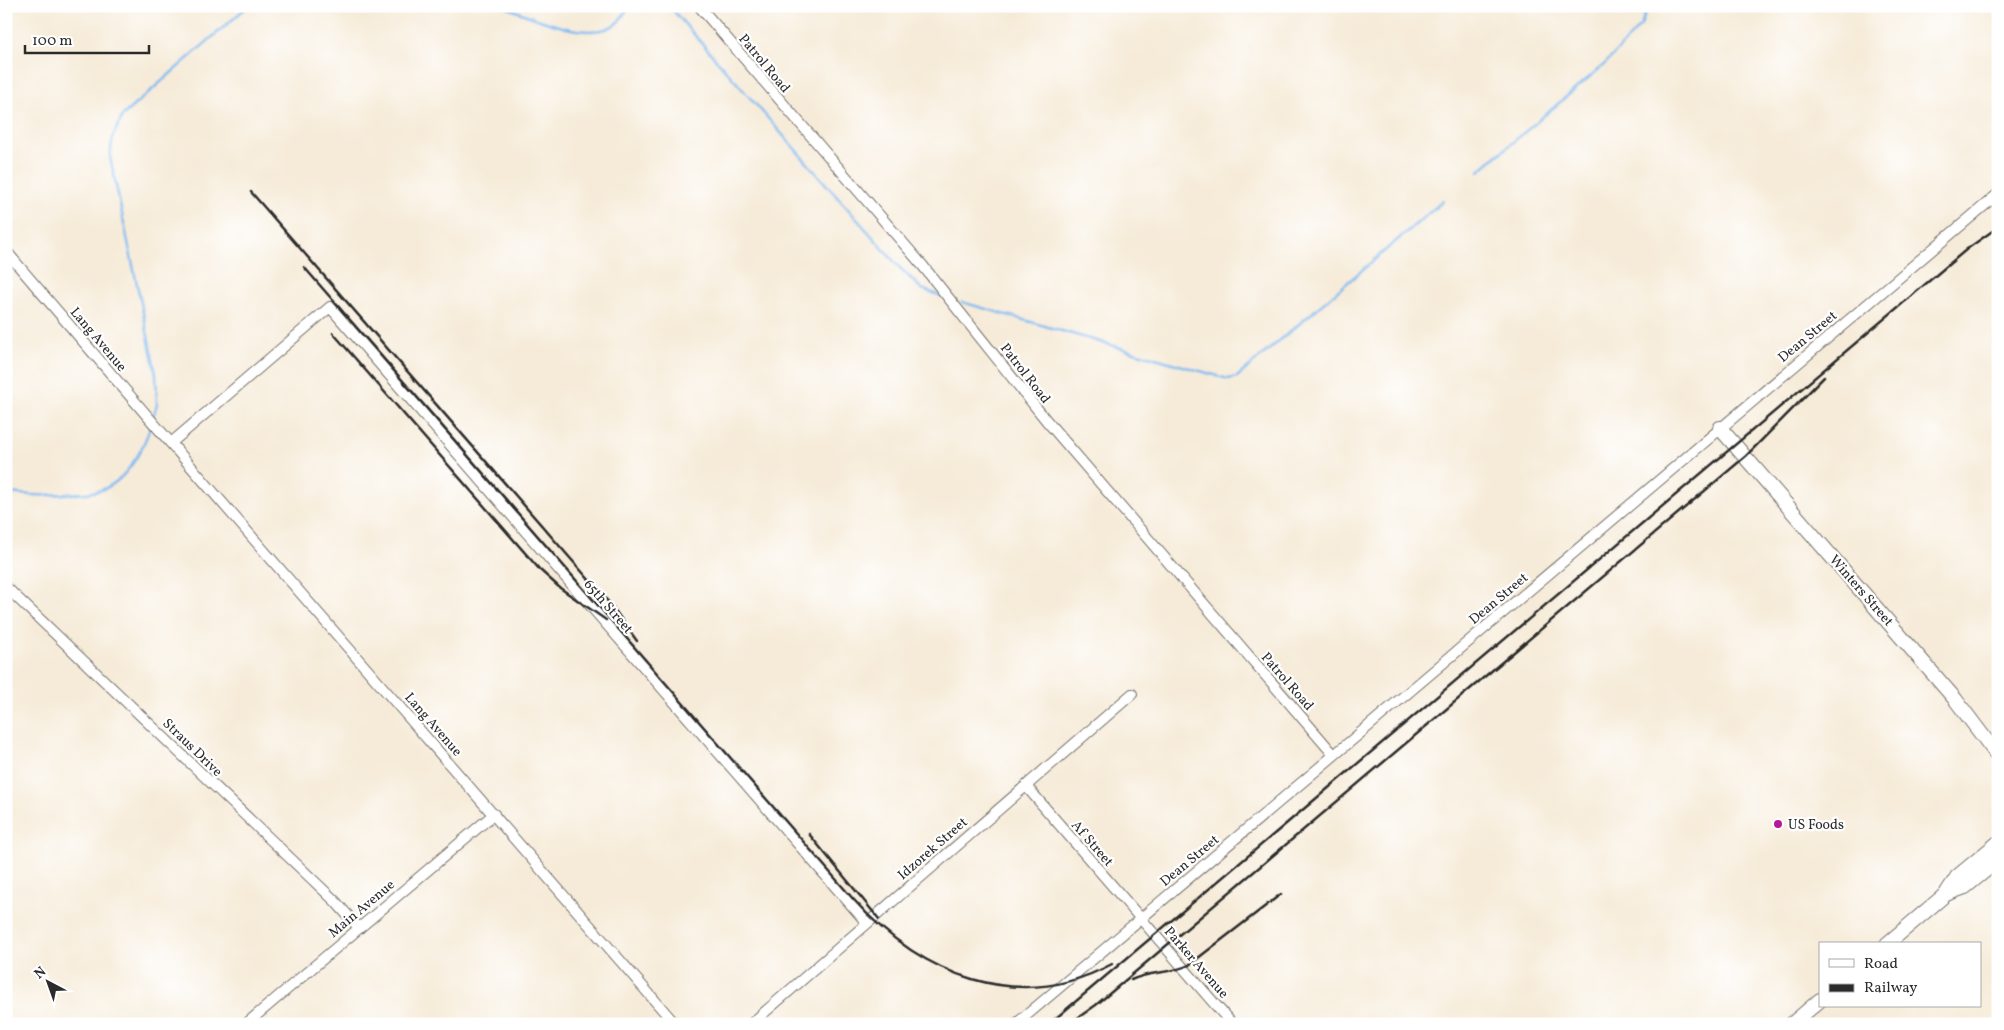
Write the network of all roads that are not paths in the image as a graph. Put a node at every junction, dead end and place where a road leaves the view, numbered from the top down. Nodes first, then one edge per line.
1 (699, 6) edge
2 (1998, 194) edge
3 (6, 251) edge
4 (1720, 428) junction
5 (171, 443) junction
6 (6, 587) edge
7 (1132, 694) dead end
8 (1334, 755) junction
9 (1998, 756) edge
10 (1026, 786) junction
11 (494, 814) junction
12 (1998, 843) edge
13 (1998, 860) edge
14 (1946, 894) junction
15 (1140, 919) junction
16 (866, 923) junction
17 (359, 928) junction
18 (1888, 942) edge
19 (1819, 1001) edge
20 (246, 1024) edge
21 (675, 1024) edge
22 (752, 1024) edge
23 (1016, 1024) edge
24 (1232, 1024) edge
25 (1792, 1024) edge

1 - 8 street, Patrol Road
2 - 4 street, Dean Street
3 - 5 street, Lang Avenue
4 - 8 street, Dean Street
4 - 9 street, Winters Street
5 - 11 street, Lang Avenue
5 - 16 street, 65th Street
6 - 17 street, Straus Drive
7 - 10 street, Idzorek Street
8 - 15 street, Dean Street
10 - 15 street, Af Street
10 - 16 street, Idzorek Street
11 - 17 street, Main Avenue
11 - 21 street, Lang Avenue
12 - 14 street
13 - 14 street
14 - 18 street
15 - 23 street, Dean Street
15 - 24 street, Parker Avenue
16 - 22 street, Idzorek Street
17 - 20 street, Main Avenue
19 - 25 street

